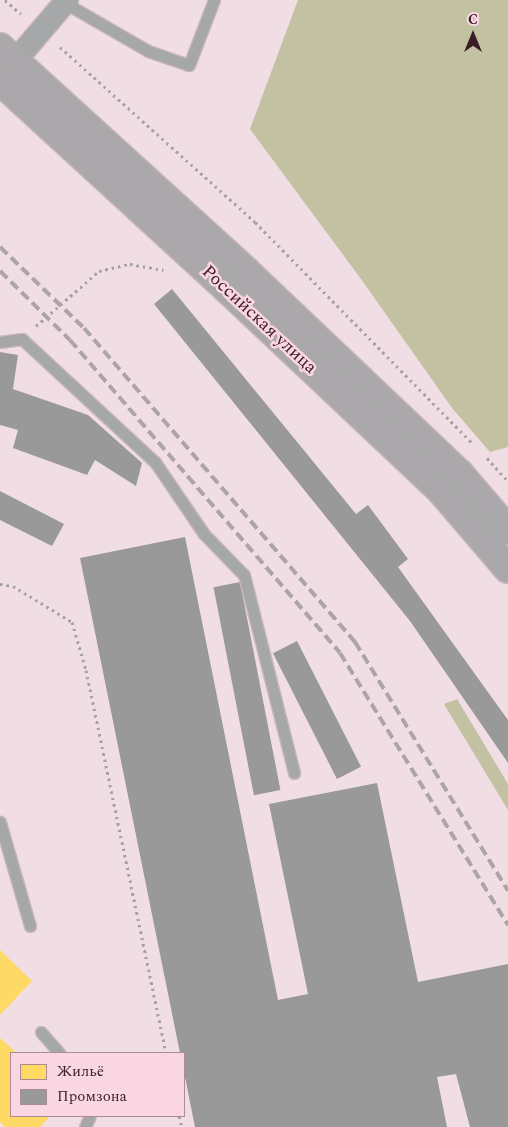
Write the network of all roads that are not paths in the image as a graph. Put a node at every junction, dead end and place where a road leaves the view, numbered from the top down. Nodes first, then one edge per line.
1 (214, 0) edge
2 (66, 2) edge
3 (5, 63) edge
4 (0, 342) edge
5 (508, 530) edge
6 (508, 569) edge
7 (294, 773) dead end
8 (0, 822) edge
9 (30, 926) dead end
10 (41, 1032) dead end
11 (58, 1052) edge

1 - 2 lane
2 - 3 street
3 - 5 main road, Российская улица
3 - 6 main road, Российская улица
4 - 7 lane
8 - 9 lane
10 - 11 lane

